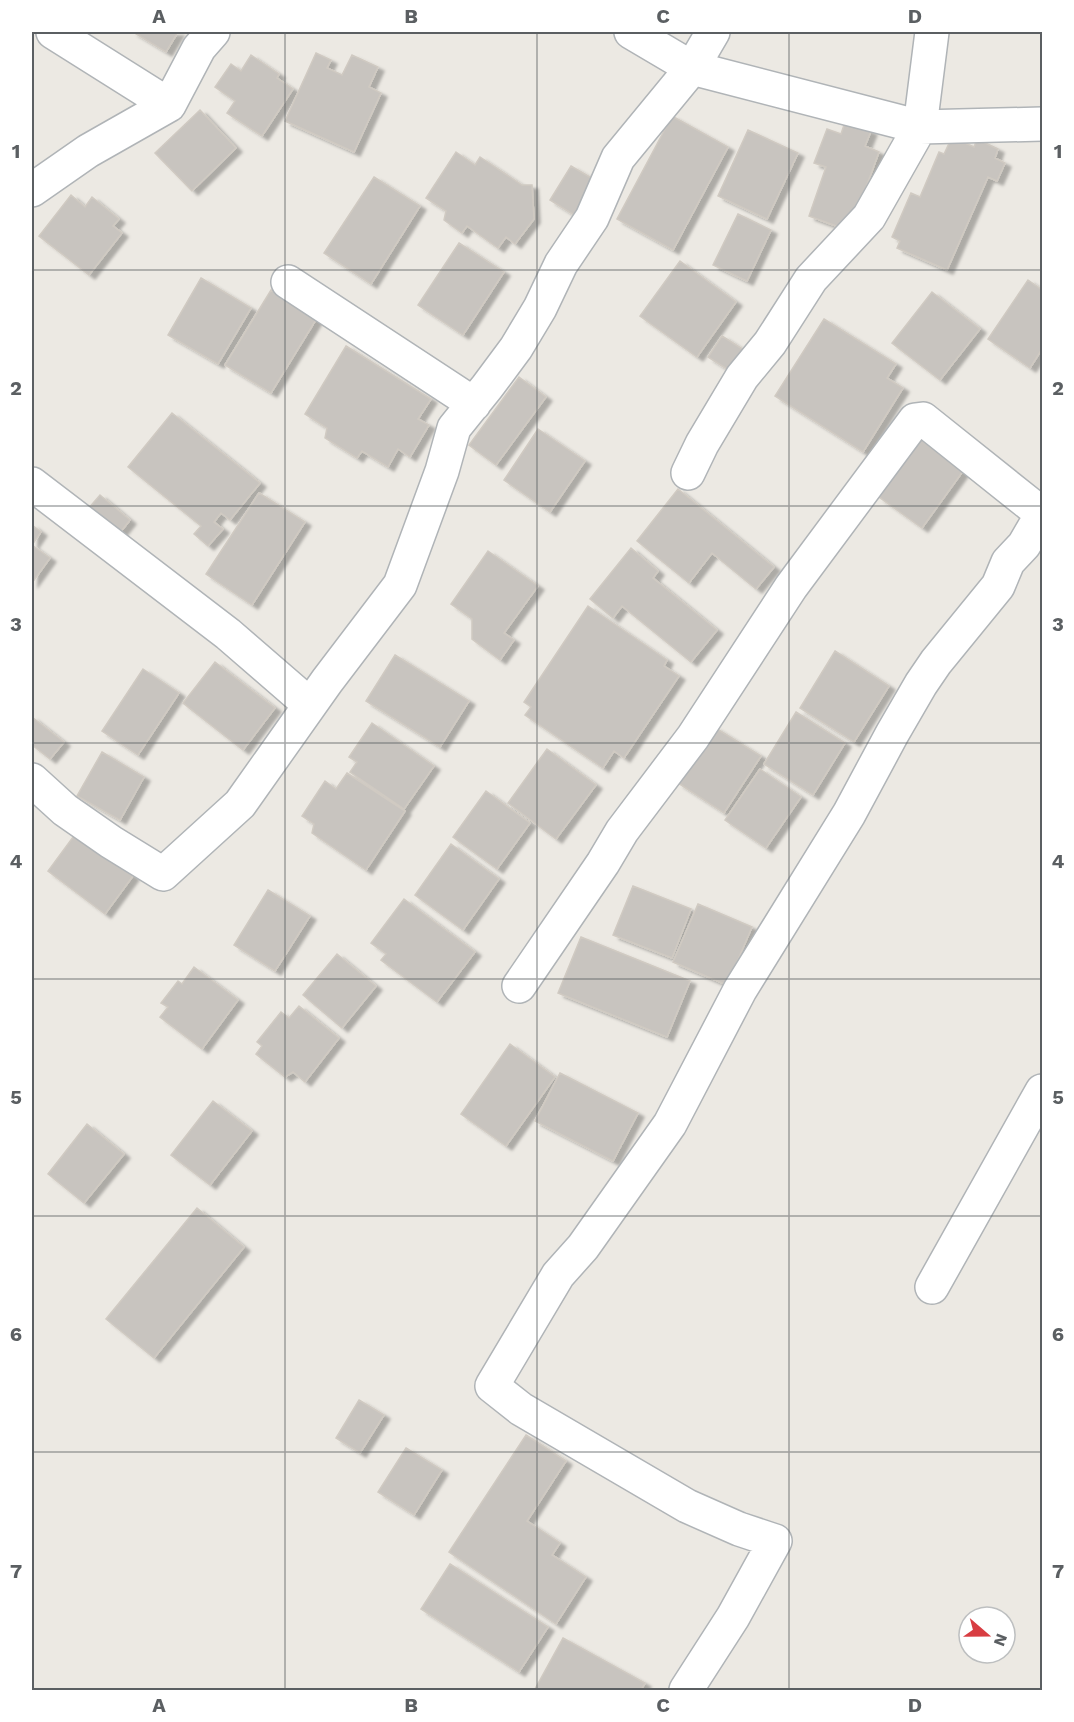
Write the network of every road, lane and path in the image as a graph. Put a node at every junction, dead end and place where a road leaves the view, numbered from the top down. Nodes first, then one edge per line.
1 (53, 32) edge
2 (213, 32) edge
3 (631, 32) edge
4 (713, 32) edge
5 (932, 32) edge
6 (692, 68) junction
7 (169, 105) junction
8 (1042, 124) edge
9 (920, 127) junction
10 (32, 190) edge
11 (288, 282) dead end
12 (474, 404) junction
13 (688, 473) dead end
14 (32, 484) edge
15 (1042, 514) edge
16 (310, 705) junction
17 (32, 780) edge
18 (519, 986) dead end
19 (1042, 1090) edge
20 (932, 1287) dead end
21 (686, 1690) edge

1 - 7 street
2 - 7 street
3 - 6 street
4 - 6 street
5 - 9 street
6 - 9 street
6 - 12 street
7 - 10 street
8 - 9 street
9 - 13 street
11 - 12 street
12 - 16 street
14 - 16 street
15 - 18 street
15 - 21 street
16 - 17 street
19 - 20 street

